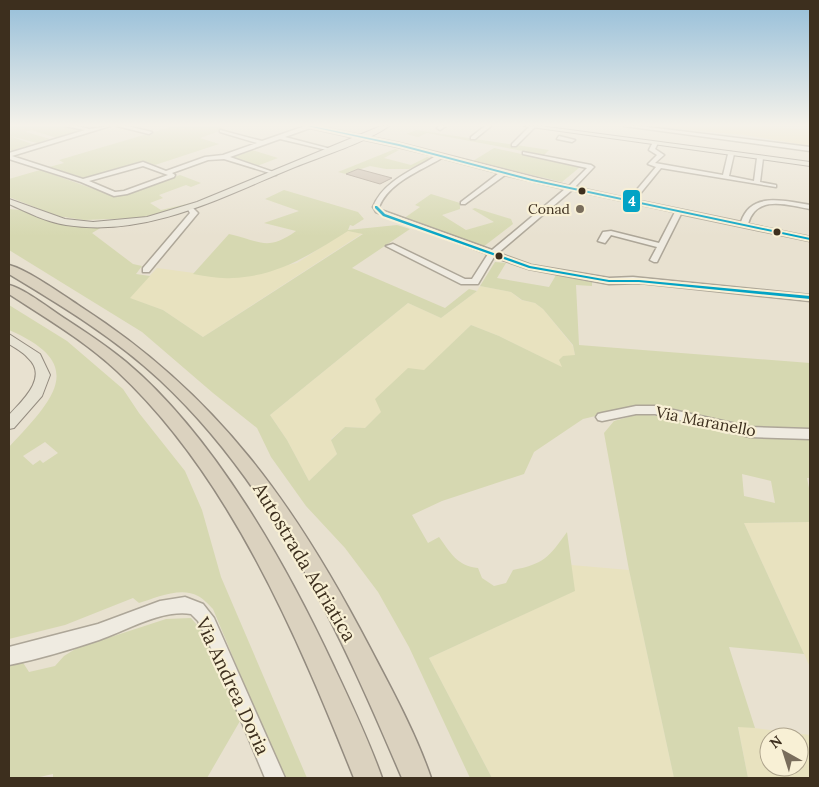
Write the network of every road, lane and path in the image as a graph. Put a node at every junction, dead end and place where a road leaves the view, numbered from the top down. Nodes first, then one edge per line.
1 (31, 163) edge
2 (193, 163) edge
3 (241, 163) edge
4 (300, 163) edge
5 (431, 163) edge
6 (466, 163) edge
7 (569, 163) edge
8 (657, 163) edge
9 (729, 163) edge
10 (759, 163) edge
11 (655, 166) junction
12 (166, 172) junction
13 (503, 173) junction
14 (274, 174) junction
15 (726, 178) junction
16 (85, 182) junction
17 (757, 182) junction
18 (774, 186) dead end
19 (570, 188) junction
20 (631, 201) junction
21 (463, 202) dead end
22 (10, 204) edge
23 (810, 207) edge
24 (190, 208) junction
25 (679, 212) junction
26 (744, 225) junction
27 (810, 239) edge
28 (602, 241) dead end
29 (390, 246) dead end
30 (662, 246) junction
31 (492, 254) junction
32 (654, 260) dead end
33 (9, 269) edge
34 (146, 270) dead end
35 (9, 289) edge
36 (810, 298) edge
37 (9, 338) edge
38 (602, 417) dead end
39 (9, 424) edge
40 (810, 434) edge
41 (9, 656) edge
42 (275, 778) edge
43 (368, 778) edge
44 (417, 778) edge

1 - 16 street
2 - 12 street
3 - 14 street
4 - 14 main road
5 - 31 street
6 - 13 street
7 - 19 street
8 - 11 street
9 - 15 street
10 - 17 street
11 - 15 street
11 - 20 street
12 - 16 street
12 - 16 street
13 - 19 street
13 - 21 street
14 - 24 main road
15 - 17 street
17 - 18 street
19 - 20 street
19 - 31 street
20 - 25 street
22 - 24 main road
23 - 26 street
24 - 34 street
25 - 26 street
25 - 30 street
26 - 27 street
28 - 30 street
29 - 31 street
30 - 32 street
31 - 36 street
33 - 44 highway, Autostrada Adriatica
35 - 43 highway, Autostrada Adriatica
37 - 39 main road
38 - 40 street, Via Maranello
41 - 42 street, Via Andrea Doria

